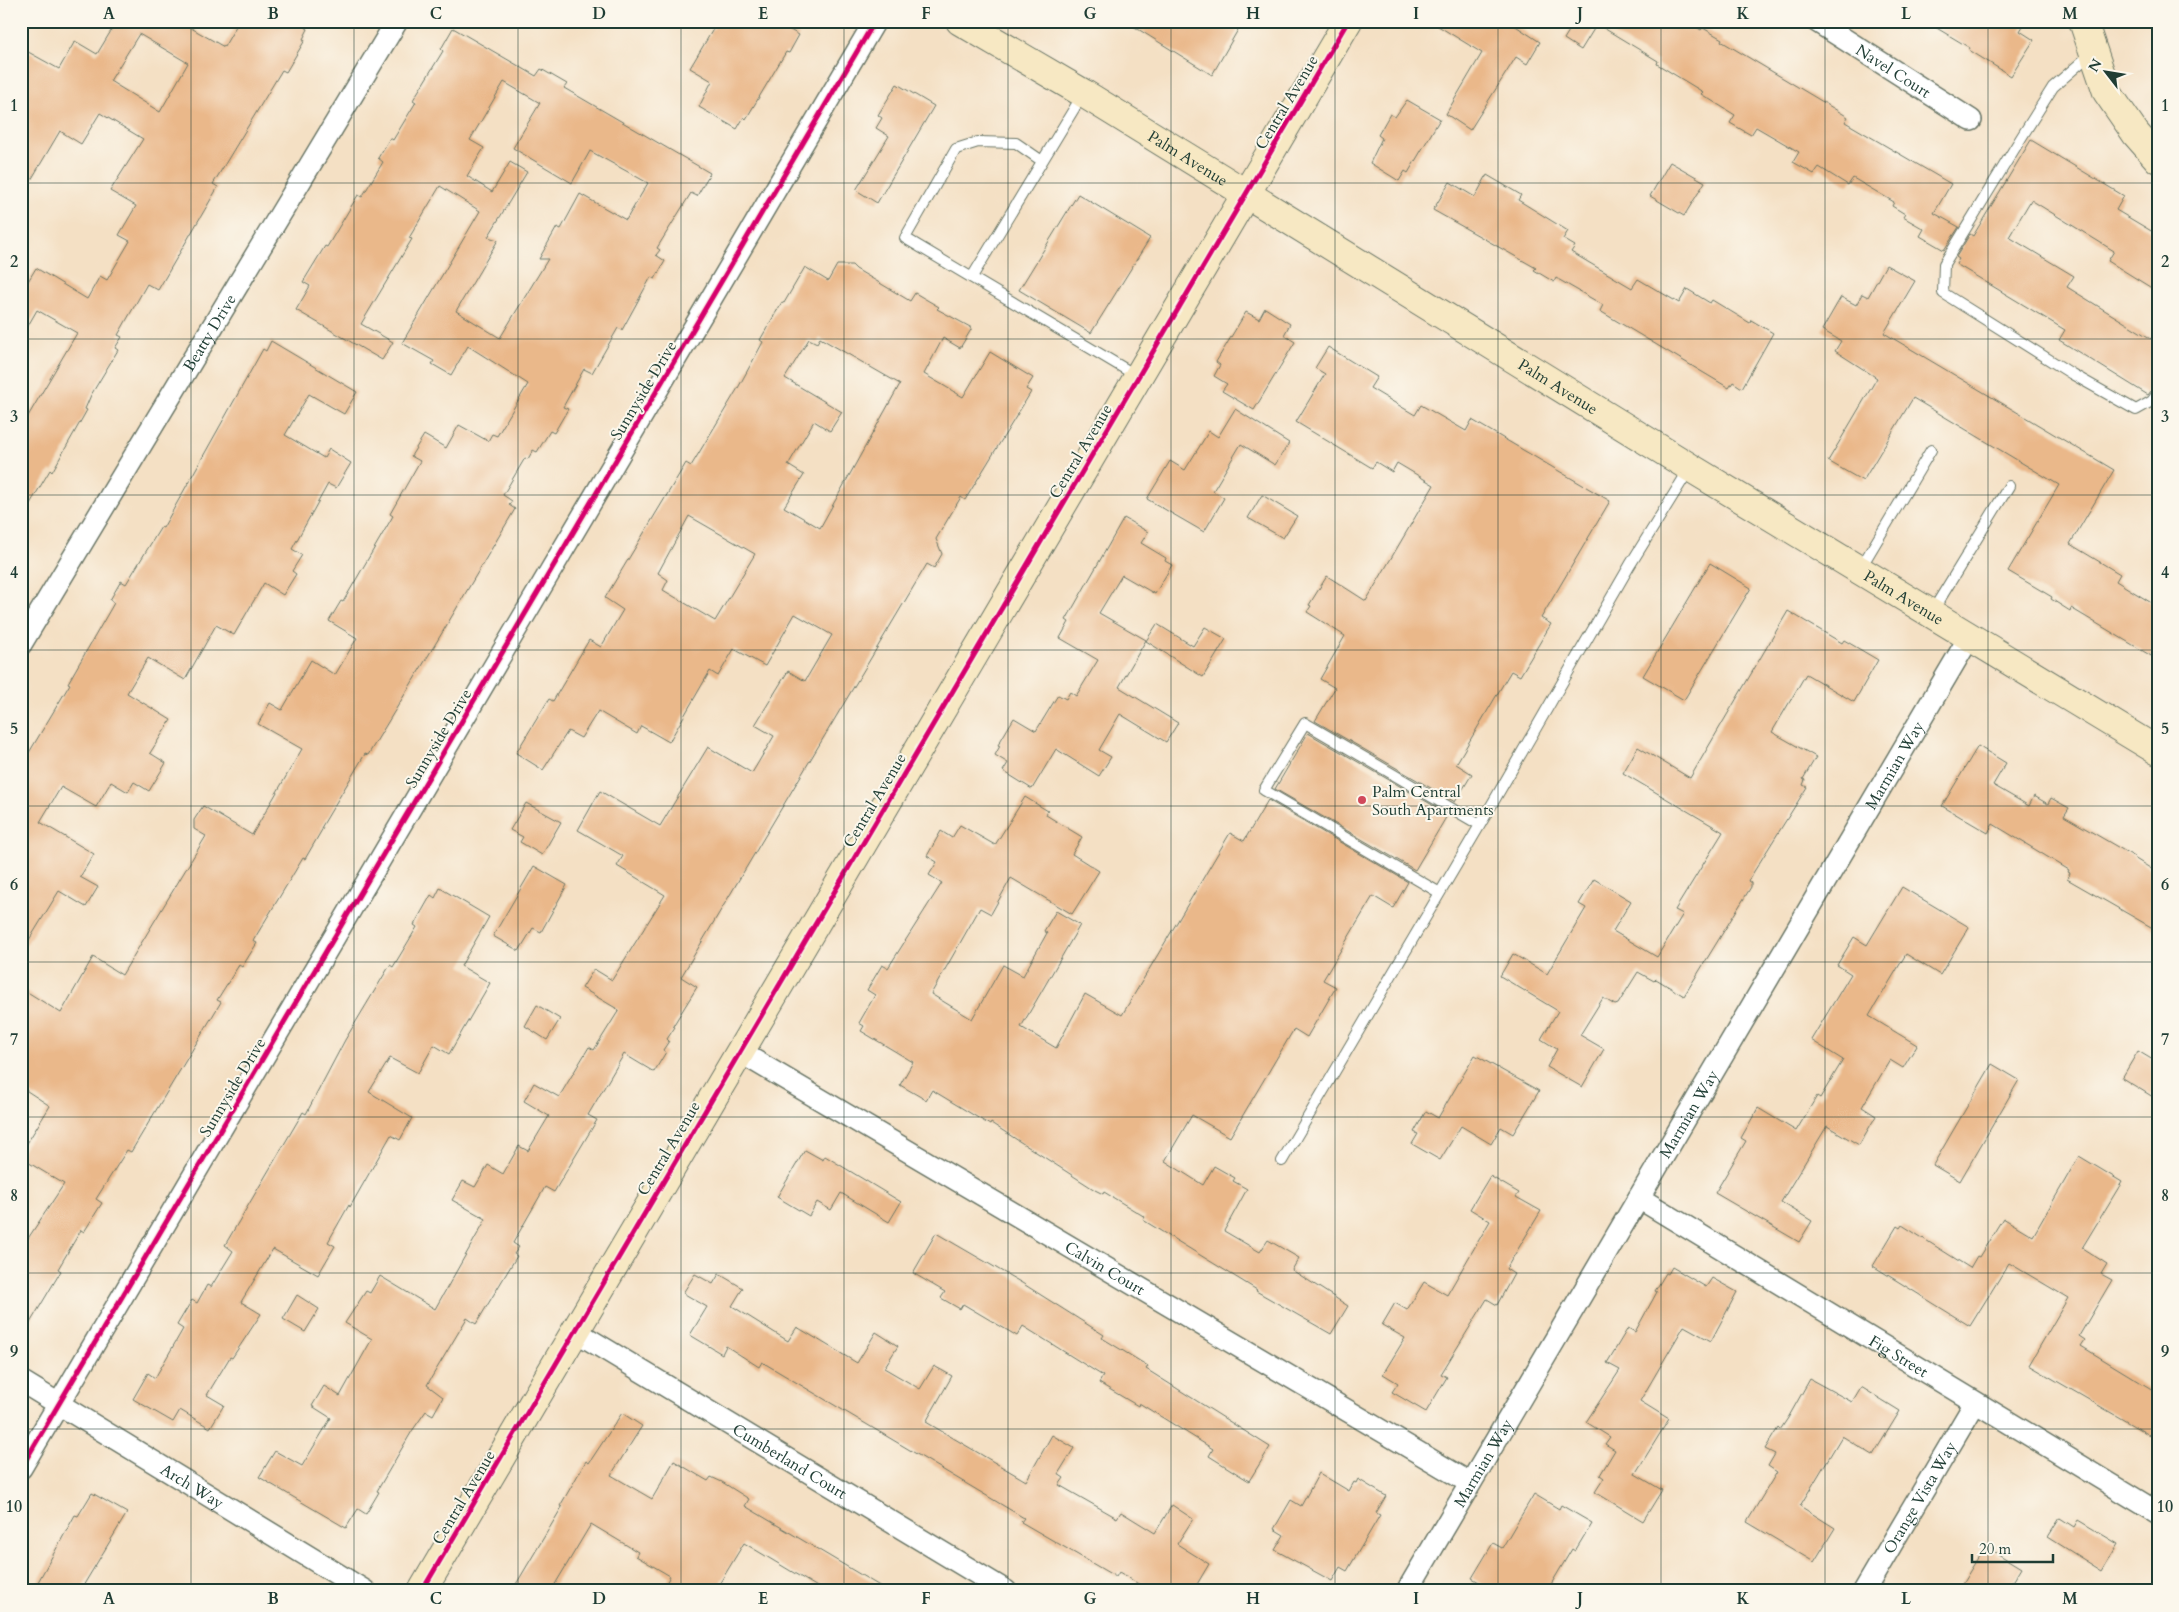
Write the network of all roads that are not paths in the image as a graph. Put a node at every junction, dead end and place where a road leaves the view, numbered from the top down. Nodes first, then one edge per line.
1 (397, 21) edge
2 (876, 21) edge
3 (960, 21) edge
4 (1348, 21) edge
5 (1816, 21) edge
6 (2083, 21) edge
7 (2093, 53) junction
8 (1083, 93) junction
9 (1971, 120) dead end
10 (2158, 158) edge
11 (1042, 161) junction
12 (1246, 193) junction
13 (972, 277) junction
14 (1138, 377) junction
15 (2158, 393) edge
16 (1931, 450) dead end
17 (1691, 468) junction
18 (2009, 486) dead end
19 (1860, 569) junction
20 (1932, 613) junction
21 (1970, 636) junction
22 (21, 644) edge
23 (2158, 751) edge
24 (1480, 825) junction
25 (1440, 893) junction
26 (740, 1052) junction
27 (1282, 1161) dead end
28 (1639, 1198) junction
29 (575, 1331) junction
30 (21, 1381) edge
31 (60, 1403) junction
32 (1975, 1403) junction
33 (21, 1468) edge
34 (1470, 1484) junction
35 (2158, 1513) edge
36 (365, 1591) edge
37 (422, 1591) edge
38 (1006, 1591) edge
39 (1407, 1591) edge
40 (1864, 1591) edge

1 - 22 street, Beatty Drive
2 - 31 street, Sunnyside Drive
3 - 8 main road, Palm Avenue
4 - 12 main road, Central Avenue
5 - 9 street, Navel Court
6 - 7 main road
7 - 10 main road
7 - 15 lane
8 - 11 lane
8 - 12 main road, Palm Avenue
11 - 13 lane
11 - 13 lane
12 - 14 main road, Central Avenue
12 - 17 main road, Palm Avenue
13 - 14 lane
14 - 26 main road, Central Avenue
16 - 19 lane
17 - 19 main road, Palm Avenue
17 - 24 lane
18 - 20 lane
19 - 20 main road, Palm Avenue
20 - 21 main road, Palm Avenue
21 - 23 main road, Palm Avenue
21 - 28 street, Marmian Way
24 - 25 lane
24 - 25 lane
25 - 27 lane
26 - 29 main road, Central Avenue
26 - 34 street, Calvin Court
28 - 32 street, Fig Street
28 - 34 street, Marmian Way
29 - 37 main road, Central Avenue
29 - 38 street, Cumberland Court
30 - 31 street, Arch Way
31 - 33 street, Sunnyside Drive
31 - 36 street, Arch Way
32 - 35 street, Fig Street
32 - 40 street, Orange Vista Way
34 - 39 street, Marmian Way

